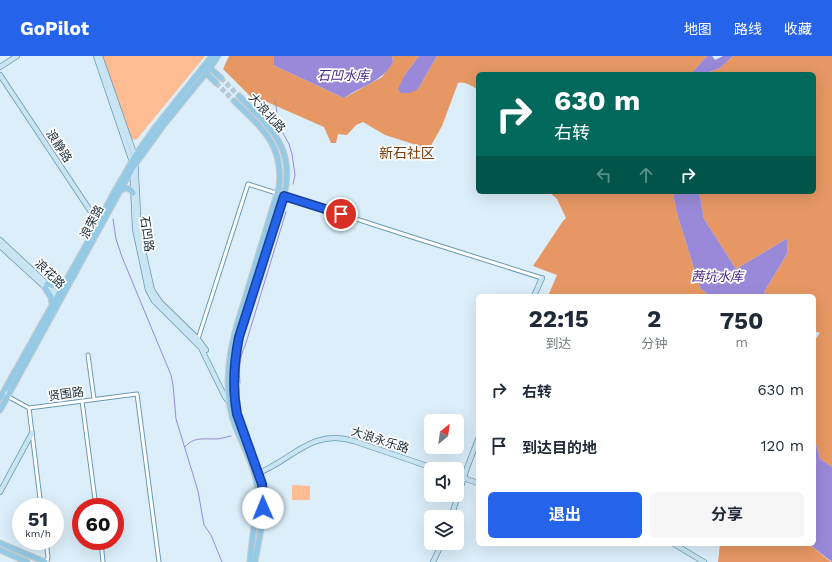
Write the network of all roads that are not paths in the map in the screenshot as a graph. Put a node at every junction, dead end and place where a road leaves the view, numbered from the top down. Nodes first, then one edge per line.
1 (17, 56) edge
2 (96, 56) edge
3 (100, 56) edge
4 (212, 56) edge
5 (218, 56) edge
6 (0, 67) edge
7 (208, 67) junction
8 (206, 73) junction
9 (0, 75) edge
10 (221, 78) tunnel mouth
11 (216, 83) tunnel mouth
12 (239, 96) tunnel mouth
13 (234, 101) tunnel mouth
14 (135, 156) junction
15 (134, 162) junction
16 (132, 169) junction
17 (121, 190) junction
18 (133, 193) junction
19 (277, 194) junction
20 (284, 196) junction
21 (99, 226) junction
22 (0, 240) edge
23 (0, 246) edge
24 (68, 278) junction
25 (542, 278) joint
26 (46, 286) junction
27 (535, 294) edge
28 (59, 297) junction
29 (51, 308) junction
30 (198, 341) junction
31 (88, 355) dead end
32 (5, 389) junction
33 (8, 396) junction
34 (0, 398) edge
35 (94, 399) junction
36 (82, 401) junction
37 (230, 401) junction
38 (29, 408) junction
39 (0, 410) edge
40 (32, 433) junction
41 (476, 444) edge
42 (424, 465) edge
43 (255, 474) junction
44 (464, 475) edge
45 (464, 478) edge
46 (476, 482) edge
47 (0, 492) edge
48 (40, 498) edge
49 (95, 498) edge
50 (0, 543) edge
51 (677, 546) edge
52 (0, 550) edge
53 (47, 550) edge
54 (101, 550) edge
55 (439, 550) edge
56 (27, 562) edge
57 (46, 562) edge
58 (103, 562) edge
59 (159, 562) edge
60 (250, 562) edge
61 (255, 562) edge
62 (433, 562) edge
63 (704, 562) edge

1 - 6 main road
2 - 15 main road, 石凹路
3 - 14 main road
4 - 7 main road, 浪荣路
5 - 7 main road, 浪荣路
7 - 8 main road
7 - 10 main road
7 - 14 main road, 浪荣路
8 - 11 main road
8 - 15 main road, 浪荣路
9 - 21 main road, 浪静路
12 - 20 main road, 大浪北路
13 - 19 main road, 大浪北路
14 - 15 main road, 浪荣路
15 - 16 main road, 浪荣路
15 - 21 main road, 浪荣路
15 - 30 main road, 石凹路
16 - 17 main road, 浪荣路
16 - 18 main road, 石凹路
17 - 18 main road
17 - 21 main road, 浪荣路
18 - 30 main road, 石凹路
19 - 20 street
19 - 30 street
19 - 37 main road, 大浪北路
20 - 25 street
20 - 43 main road, 大浪北路
21 - 24 main road, 浪荣路
21 - 28 main road, 浪荣路
22 - 26 main road, 浪花路
23 - 26 main road, 浪花路
24 - 26 main road
24 - 28 main road, 浪荣路
25 - 27 main road
26 - 28 main road, 浪花路
26 - 29 main road
28 - 29 main road, 浪荣路
28 - 33 main road, 浪荣路
29 - 32 main road, 浪荣路
30 - 37 main road, 石凹路
31 - 35 street
32 - 33 street
32 - 34 main road, 浪荣路
33 - 38 street
33 - 39 main road, 浪荣路
35 - 36 street, 贤围路
35 - 59 street, 贤围路
36 - 38 street, 贤围路
36 - 49 street
37 - 43 main road, 大浪北路
38 - 40 street
40 - 47 main road
40 - 48 street
41 - 44 main road
42 - 43 main road, 大浪永乐路
43 - 60 main road, 大浪北路
43 - 61 main road, 大浪北路
45 - 46 main road
50 - 57 main road
51 - 63 main road
52 - 56 main road
53 - 57 street
54 - 58 street
55 - 62 main road

